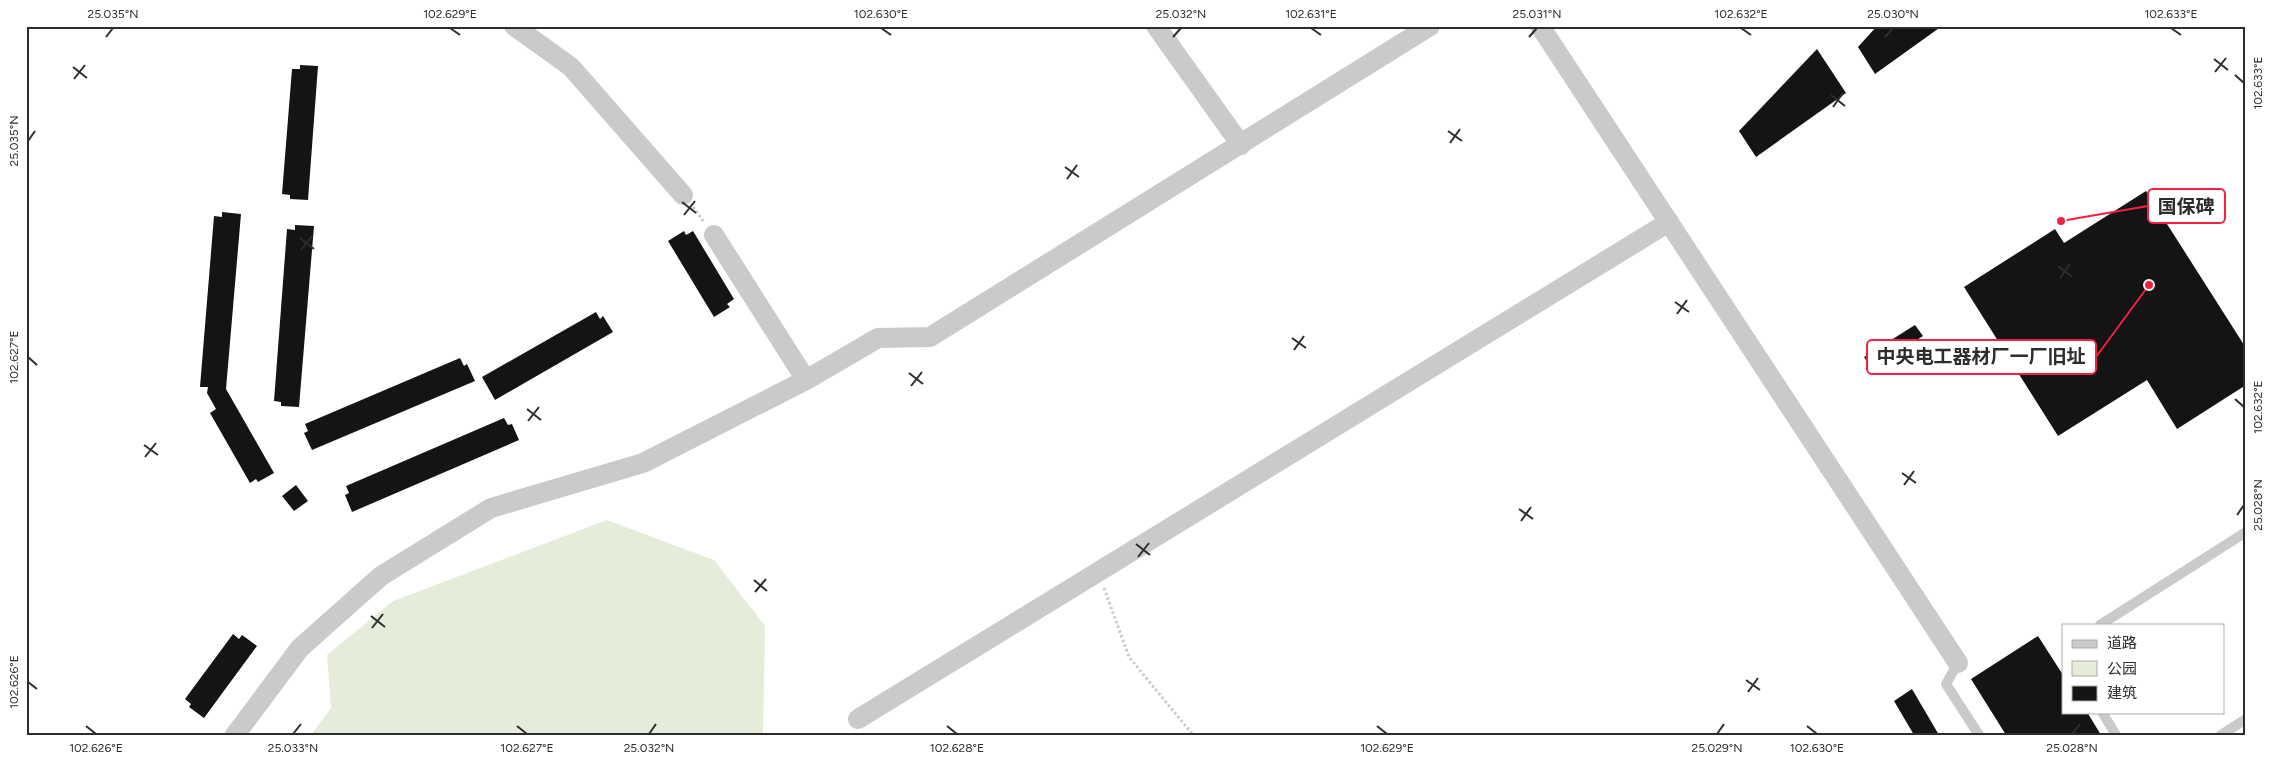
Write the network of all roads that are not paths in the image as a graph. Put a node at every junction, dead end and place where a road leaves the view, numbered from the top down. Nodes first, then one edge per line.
1 (514, 26) edge
2 (1156, 26) edge
3 (1430, 26) edge
4 (1540, 26) edge
5 (1242, 145) junction
6 (683, 195) road end
7 (1669, 222) junction
8 (714, 235) road end
9 (806, 380) junction
10 (2246, 532) edge
11 (2102, 624) edge
12 (1958, 663) joint
13 (2103, 714) edge
14 (2246, 718) edge
15 (858, 719) dead end
16 (235, 735) edge
17 (1978, 735) edge
18 (2116, 735) edge
19 (2220, 735) edge

1 - 6 street
2 - 5 street
3 - 5 street
4 - 7 street
5 - 9 street
7 - 12 street
7 - 15 street
8 - 9 street
9 - 16 street
10 - 11 lane
12 - 17 lane
13 - 18 lane
14 - 19 lane

